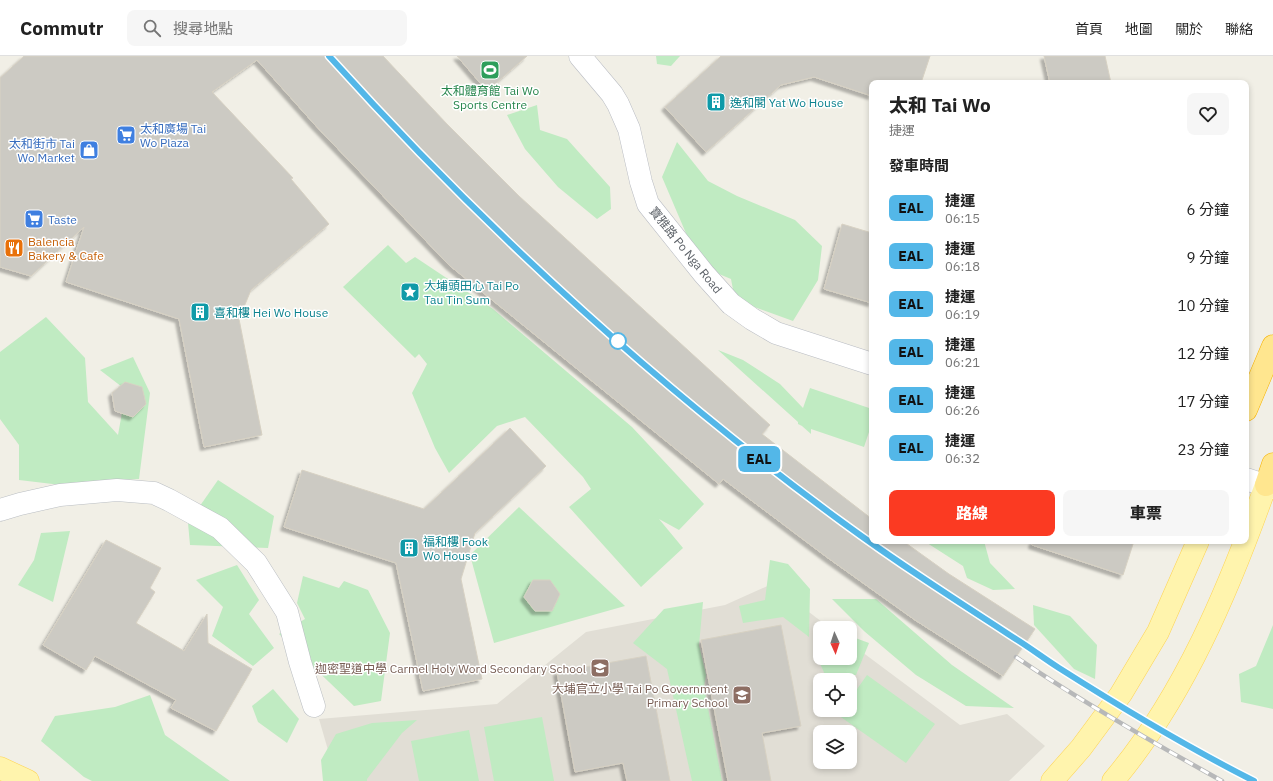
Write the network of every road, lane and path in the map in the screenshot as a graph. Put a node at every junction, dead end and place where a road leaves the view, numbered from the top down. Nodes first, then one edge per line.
1 (580, 56) edge
2 (1273, 346) edge
3 (869, 363) edge
4 (1249, 403) edge
5 (1273, 464) edge
6 (1262, 484) edge
7 (0, 510) edge
8 (1249, 528) edge
9 (1197, 544) edge
10 (1244, 544) edge
11 (314, 706) dead end
12 (0, 768) edge
13 (28, 781) edge
14 (1052, 781) edge
15 (1112, 781) edge

1 - 3 street, 寶雅路 Po Nga Road
2 - 4 highway
5 - 6 highway
6 - 8 main road
7 - 11 street
9 - 14 main road
10 - 15 main road
12 - 13 main road

